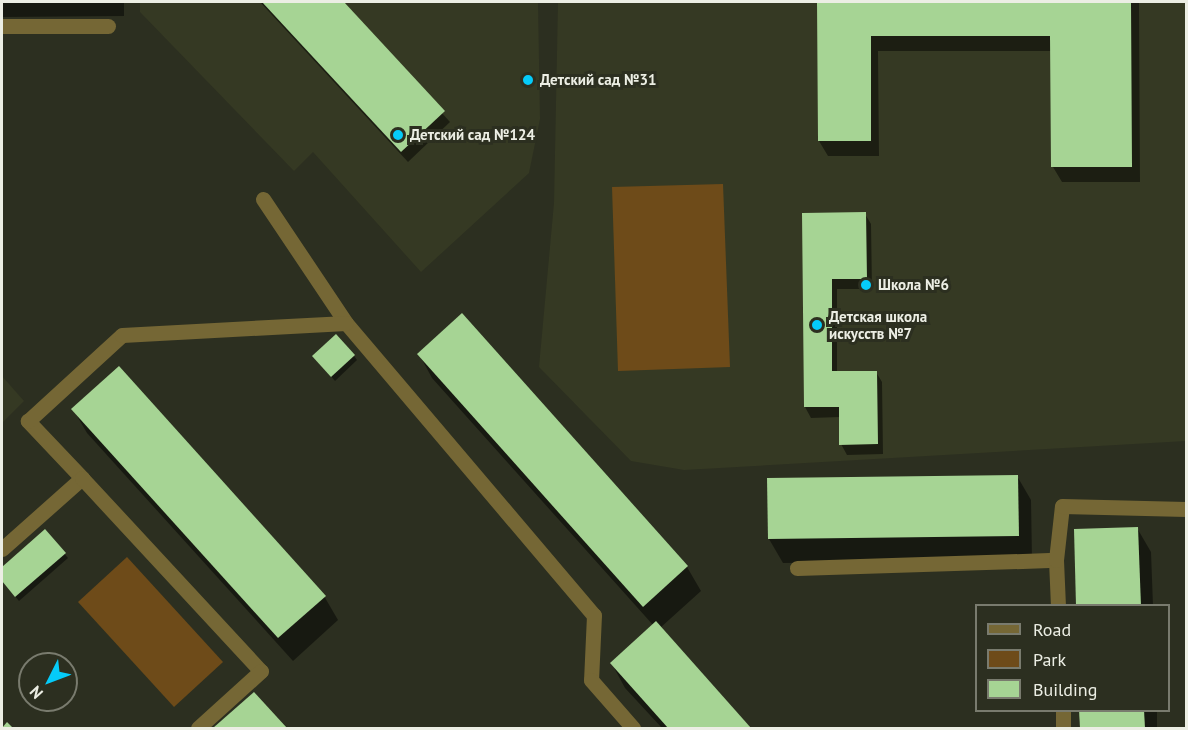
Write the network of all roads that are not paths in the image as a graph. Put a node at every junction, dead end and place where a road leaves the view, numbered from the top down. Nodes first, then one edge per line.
1 (2, 26) edge
2 (108, 26) dead end
3 (263, 199) dead end
4 (346, 322) junction
5 (82, 478) junction
6 (1186, 509) edge
7 (2, 549) edge
8 (1056, 560) junction
9 (797, 568) dead end
10 (1058, 604) edge
11 (1063, 712) edge
12 (198, 729) edge
13 (633, 729) edge
14 (1063, 729) edge

1 - 2 lane
3 - 4 lane
4 - 5 lane
4 - 13 lane
5 - 7 lane
5 - 12 lane
6 - 8 lane
8 - 9 lane
8 - 10 lane
11 - 14 lane

